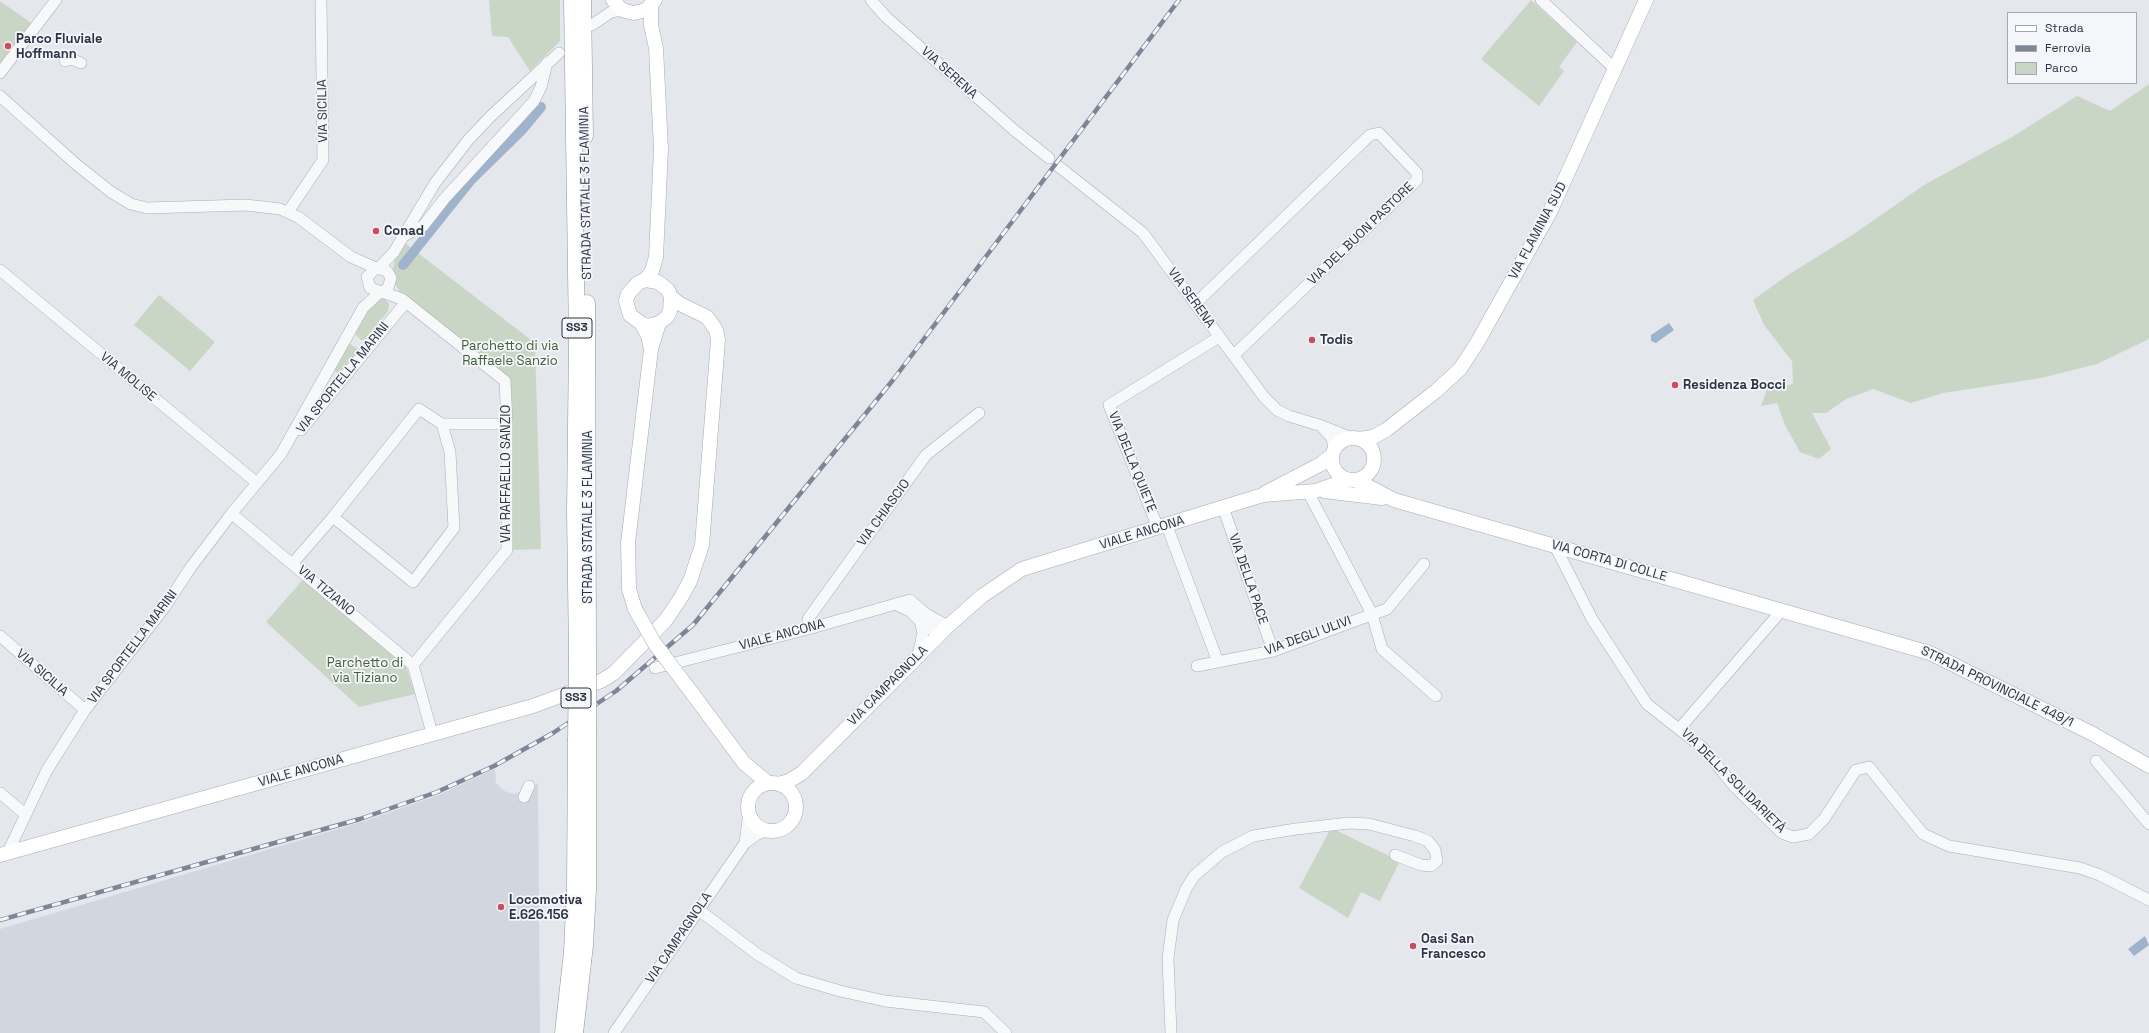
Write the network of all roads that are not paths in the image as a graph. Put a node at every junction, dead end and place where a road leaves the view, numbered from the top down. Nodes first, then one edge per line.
1 (56, 0) edge
2 (321, 0) edge
3 (572, 0) edge
4 (583, 0) edge
5 (609, 0) edge
6 (870, 0) edge
7 (1541, 0) edge
8 (1646, 0) edge
9 (653, 3) edge
10 (621, 7) edge
11 (656, 48) junction
12 (559, 53) dead end
13 (66, 61) dead end
14 (81, 63) dead end
15 (547, 63) junction
16 (1614, 69) junction
17 (0, 73) edge
18 (0, 96) edge
19 (1049, 158) dead end
20 (1058, 166) dead end
21 (288, 212) junction
22 (404, 236) junction
23 (394, 252) junction
24 (351, 257) junction
25 (656, 257) junction
26 (377, 268) junction
27 (0, 270) edge
28 (390, 278) junction
29 (645, 280) junction
30 (367, 283) junction
31 (667, 291) junction
32 (381, 292) junction
33 (404, 301) junction
34 (1194, 304) junction
35 (363, 308) junction
36 (691, 309) junction
37 (663, 320) junction
38 (642, 324) junction
39 (1219, 337) junction
40 (651, 349) junction
41 (1234, 355) junction
42 (979, 413) dead end
43 (442, 424) junction
44 (507, 424) junction
45 (1322, 426) junction
46 (1386, 430) junction
47 (1355, 438) junction
48 (1333, 452) junction
49 (1374, 453) junction
50 (281, 454) junction
51 (1372, 468) junction
52 (1294, 478) junction
53 (1351, 480) junction
54 (257, 484) junction
55 (1307, 492) junction
56 (1263, 495) junction
57 (1399, 501) junction
58 (1223, 507) junction
59 (333, 517) junction
60 (237, 518) dead end
61 (1163, 527) junction
62 (1555, 546) junction
63 (293, 563) junction
64 (1424, 564) dead end
65 (1022, 569) joint
66 (895, 604) junction
67 (1782, 610) junction
68 (1372, 614) junction
69 (1814, 619) joint
70 (920, 621) junction
71 (808, 629) junction
72 (944, 630) junction
73 (0, 636) edge
74 (1272, 651) junction
75 (582, 655) junction
76 (918, 656) junction
77 (1218, 662) junction
78 (413, 665) junction
79 (1197, 666) dead end
80 (655, 668) dead end
81 (1436, 696) dead end
82 (85, 710) junction
83 (1680, 728) junction
84 (432, 733) junction
85 (582, 738) junction
86 (2096, 761) dead end
87 (744, 763) junction
88 (2149, 766) edge
89 (802, 773) junction
90 (773, 783) junction
91 (529, 786) dead end
92 (754, 791) junction
93 (0, 793) edge
94 (793, 794) junction
95 (524, 797) dead end
96 (749, 813) junction
97 (25, 814) junction
98 (2149, 824) edge
99 (768, 830) junction
100 (745, 843) junction
101 (3, 854) edge
102 (1395, 855) dead end
103 (2149, 900) edge
104 (699, 910) junction
105 (563, 1033) edge
106 (575, 1033) edge
107 (614, 1033) edge
108 (1006, 1033) edge
109 (1171, 1033) edge

1 - 17 street
2 - 21 street, VIA SICILIA
3 - 75 highway, STRADA STATALE 3 FLAMINIA / SS3
4 - 75 highway, STRADA STATALE 3 FLAMINIA / SS3
5 - 10 street
6 - 19 street, VIA SERENA
7 - 16 street
8 - 16 main road, VIA FLAMINIA SUD
9 - 10 main road
9 - 11 main road
10 - 11 main road
11 - 25 main road
12 - 15 street, VIA SPORTELLA MARINI
13 - 14 street
15 - 22 street, VIA SPORTELLA MARINI
15 - 22 street
16 - 46 main road, VIA FLAMINIA SUD
18 - 21 street
20 - 34 street, VIA SERENA
21 - 24 street
22 - 23 street, VIA SPORTELLA MARINI
23 - 26 street, VIA SPORTELLA MARINI
23 - 28 street, VIA SPORTELLA MARINI
24 - 26 street
24 - 30 street
25 - 29 main road
25 - 31 main road
26 - 28 street
26 - 30 street, VIA SPORTELLA MARINI
27 - 54 street, VIA MOLISE
28 - 32 street, VIA SPORTELLA MARINI
28 - 33 street, VIA RAFFAELLO SANZIO
29 - 31 main road
29 - 38 main road
30 - 32 street
30 - 35 street, VIA SPORTELLA MARINI
31 - 36 main road, VIALE ANCONA
31 - 37 main road
32 - 33 street, VIA RAFFAELLO SANZIO
32 - 35 street, VIA SPORTELLA MARINI
33 - 44 street, VIA RAFFAELLO SANZIO
33 - 50 street, VIA SPORTELLA MARINI
34 - 39 street, VIA SERENA
34 - 41 street, VIA DEL BUON PASTORE
35 - 50 street, VIA SPORTELLA MARINI
36 - 37 main road
36 - 84 main road, VIALE ANCONA
37 - 38 main road
37 - 40 main road
38 - 40 main road
39 - 41 street, VIA SERENA
39 - 61 street, VIA DELLA QUIETE
40 - 87 main road, bridge
41 - 45 street, VIA SERENA
42 - 71 street, VIA CHIASCIO
43 - 44 street
43 - 59 street
43 - 59 street
44 - 78 street, VIA RAFFAELLO SANZIO
45 - 47 street, VIA SERENA
45 - 48 street
46 - 47 main road, VIA FLAMINIA SUD
46 - 49 main road, VIA FLAMINIA SUD
47 - 48 main road, VIA FLAMINIA SUD
47 - 49 main road
48 - 52 main road, VIALE ANCONA
48 - 53 main road
49 - 51 main road, VIA FLAMINIA SUD
50 - 54 street, VIA SPORTELLA MARINI
51 - 53 main road
51 - 57 main road, VIA CORTA DI COLLE
52 - 55 street
52 - 56 main road, VIALE ANCONA
53 - 55 main road, VIALE ANCONA
53 - 57 main road, VIA CORTA DI COLLE
54 - 82 street, VIA SPORTELLA MARINI
55 - 56 main road, VIALE ANCONA
55 - 57 main road, VIALE ANCONA
55 - 68 street
56 - 58 main road, VIALE ANCONA
57 - 62 main road, VIA CORTA DI COLLE
58 - 61 main road, VIALE ANCONA
58 - 74 street, VIA DELLA PACE
59 - 63 street
60 - 63 street, VIA TIZIANO
61 - 65 main road, VIALE ANCONA
61 - 77 street
62 - 67 main road, VIA CORTA DI COLLE
62 - 83 street, VIA DELLA SOLIDARIETÀ
63 - 78 street, VIA TIZIANO
64 - 68 street, VIA DEGLI ULIVI
65 - 72 main road, VIA CAMPAGNOLA
66 - 70 street, VIA CAMPAGNOLA
66 - 71 street, VIALE ANCONA
66 - 72 street, VIALE ANCONA
67 - 69 main road, VIA CORTA DI COLLE
67 - 83 street
68 - 74 street, VIA DEGLI ULIVI
68 - 81 street
69 - 88 main road, STRADA PROVINCIALE 449/1
70 - 72 street, VIA CAMPAGNOLA
70 - 76 street
71 - 80 street, VIALE ANCONA
72 - 76 main road, VIA CAMPAGNOLA
73 - 82 street, VIA SICILIA
74 - 77 street, VIA DEGLI ULIVI
75 - 85 highway, STRADA STATALE 3 FLAMINIA / SS3, bridge
76 - 89 main road, VIA CAMPAGNOLA
77 - 79 street, VIA DEGLI ULIVI
78 - 84 street
82 - 97 street, VIA SPORTELLA MARINI
83 - 103 street, VIA DELLA SOLIDARIETÀ
84 - 101 main road, VIALE ANCONA
85 - 105 highway, STRADA STATALE 3 FLAMINIA / SS3
85 - 106 highway, STRADA STATALE 3 FLAMINIA / SS3
86 - 98 street
87 - 90 main road
87 - 92 main road
89 - 90 main road, VIA CAMPAGNOLA
89 - 94 main road, VIA CAMPAGNOLA
90 - 92 main road, VIA CAMPAGNOLA
90 - 94 main road
91 - 95 street
92 - 96 main road, VIA CAMPAGNOLA
93 - 97 street
94 - 99 main road, VIA CAMPAGNOLA
96 - 99 main road
96 - 100 street, VIA CAMPAGNOLA
97 - 101 street, VIA SPORTELLA MARINI
99 - 100 street, VIA CAMPAGNOLA
100 - 104 street, VIA CAMPAGNOLA
102 - 109 street
104 - 107 street, VIA CAMPAGNOLA
104 - 108 street

